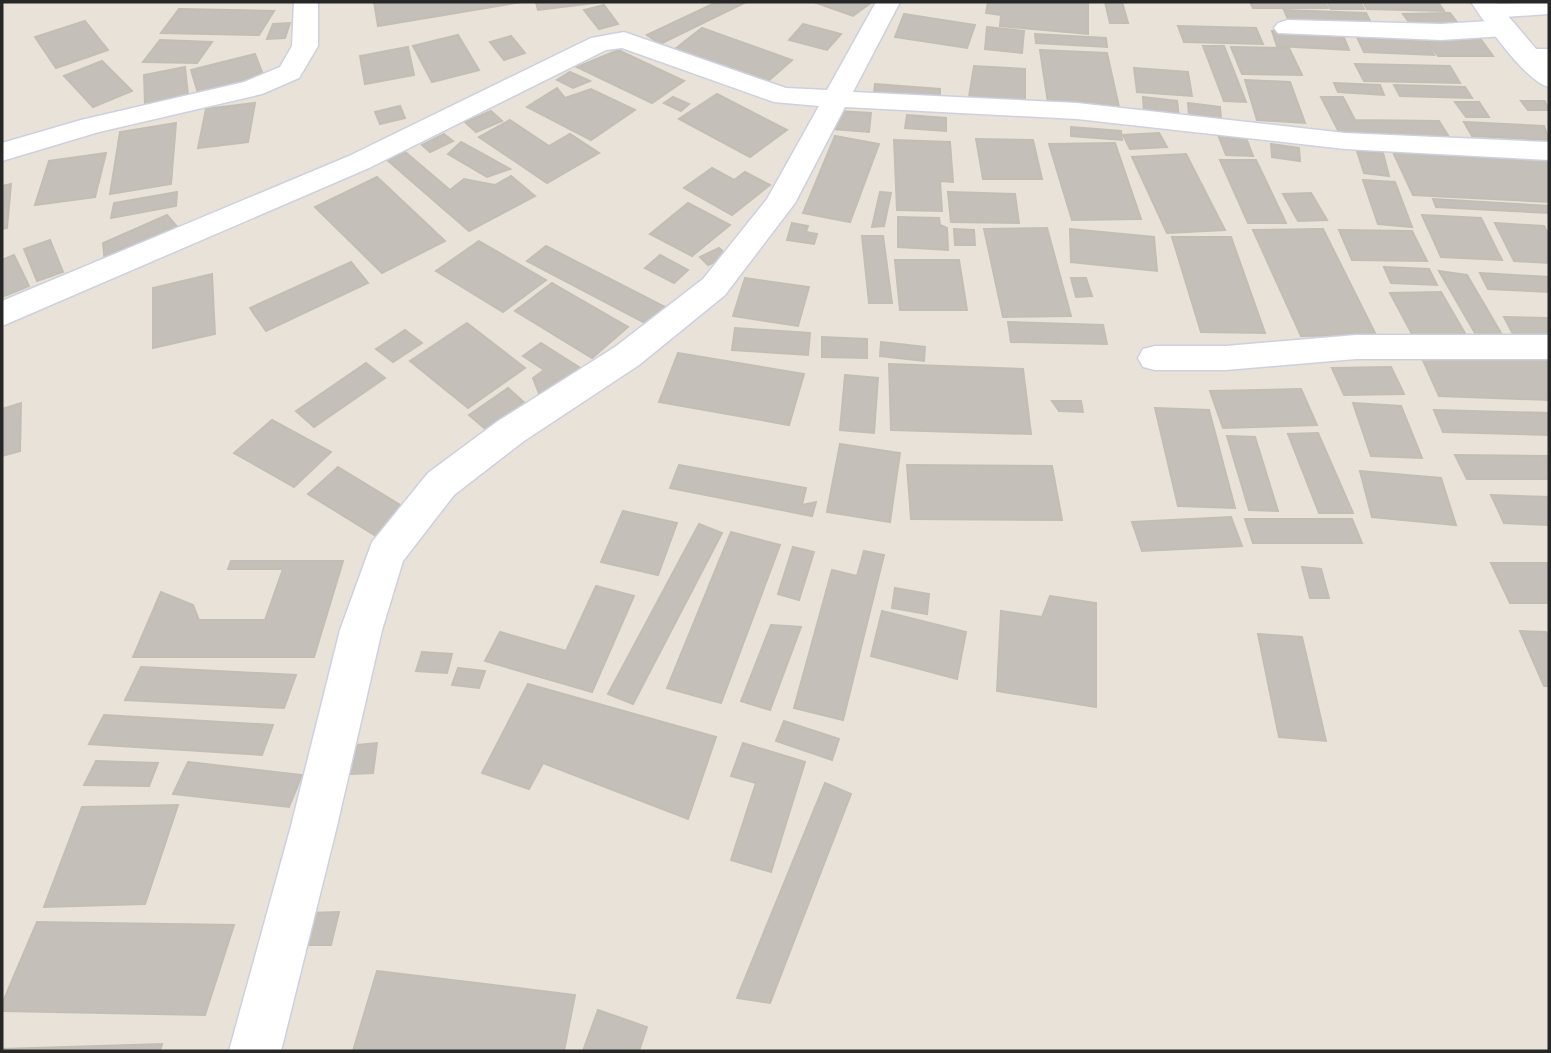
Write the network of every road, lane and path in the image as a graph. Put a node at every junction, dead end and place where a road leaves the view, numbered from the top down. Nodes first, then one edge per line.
1 (306, 2) edge
2 (888, 2) edge
3 (1549, 7) edge
4 (1493, 14) edge
5 (1287, 28) dead end
6 (1539, 57) edge
7 (1549, 79) edge
8 (834, 100) junction
9 (1549, 151) edge
10 (2, 152) edge
11 (2, 314) edge
12 (1549, 347) edge
13 (1155, 358) dead end
14 (255, 1051) edge

1 - 10 street
2 - 8 street
3 - 4 street
4 - 5 street
4 - 6 street
6 - 7 street
8 - 9 street
8 - 11 street
8 - 14 street
12 - 13 street

